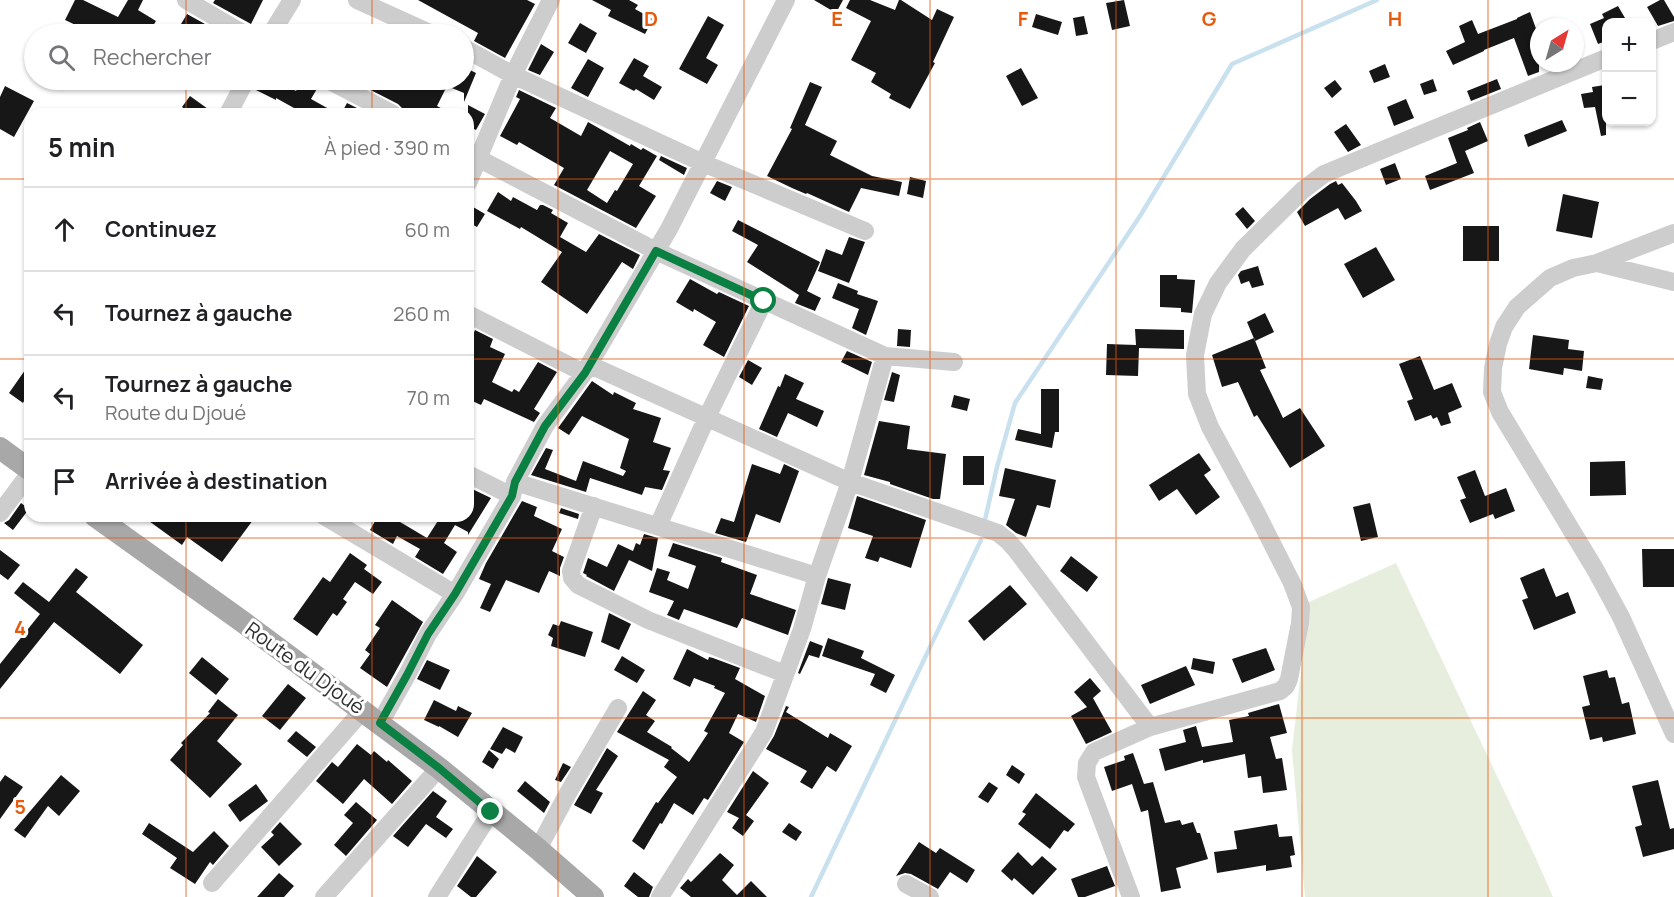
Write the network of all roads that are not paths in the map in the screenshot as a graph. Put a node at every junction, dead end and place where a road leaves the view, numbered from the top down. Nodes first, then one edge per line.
1 (186, 0) edge
2 (292, 0) edge
3 (357, 0) edge
4 (551, 0) edge
5 (786, 0) edge
6 (227, 24) edge
7 (277, 24) edge
8 (410, 24) edge
9 (1674, 32) edge
10 (1656, 39) edge
11 (474, 54) edge
12 (1602, 60) edge
13 (513, 75) junction
14 (241, 90) edge
15 (346, 90) edge
16 (231, 108) edge
17 (381, 108) edge
18 (474, 154) edge
19 (474, 157) edge
20 (703, 163) junction
21 (865, 231) dead end
22 (1674, 232) edge
23 (656, 251) junction
24 (1597, 263) junction
25 (1674, 282) edge
26 (764, 301) junction
27 (474, 317) edge
28 (885, 356) junction
29 (954, 363) dead end
30 (587, 369) junction
31 (707, 417) junction
32 (0, 448) edge
33 (24, 466) edge
34 (474, 476) edge
35 (24, 479) edge
36 (850, 482) junction
37 (514, 489) junction
38 (594, 506) junction
39 (0, 513) edge
40 (103, 522) edge
41 (334, 522) edge
42 (658, 526) junction
43 (817, 576) junction
44 (455, 594) junction
45 (785, 674) junction
46 (618, 708) dead end
47 (372, 717) junction
48 (1672, 726) edge
49 (1150, 727) junction
50 (439, 768) junction
51 (491, 812) junction
52 (538, 849) junction
53 (212, 883) dead end
54 (906, 884) dead end
55 (324, 897) edge
56 (437, 897) edge
57 (593, 897) edge
58 (660, 897) edge
59 (930, 897) edge
60 (1131, 897) edge

1 - 6 street
2 - 7 street
3 - 8 street
4 - 13 street
5 - 20 street
9 - 10 street
11 - 13 street
12 - 49 street
13 - 18 street
13 - 20 street
14 - 16 street
15 - 17 street
19 - 23 street
20 - 21 street
20 - 23 street
22 - 24 street
23 - 26 street
23 - 30 street
24 - 25 street
24 - 48 street
26 - 28 street
26 - 31 street
27 - 30 street
28 - 29 street
28 - 36 street
30 - 31 street
30 - 37 street
31 - 36 street
31 - 42 street
32 - 33 main road
34 - 37 street
35 - 39 street
36 - 43 street
36 - 49 street
37 - 38 street
37 - 44 street
38 - 42 street
38 - 45 street
40 - 47 main road, Route du Djoué
41 - 44 street
42 - 43 street
43 - 45 street
44 - 47 street
45 - 58 street
46 - 52 street
47 - 50 main road, Route du Djoué
47 - 53 street
49 - 60 street
50 - 51 main road, Route du Djoué
50 - 55 street
51 - 52 main road, Route du Djoué
51 - 56 street
52 - 57 main road, Route du Djoué
54 - 59 street

